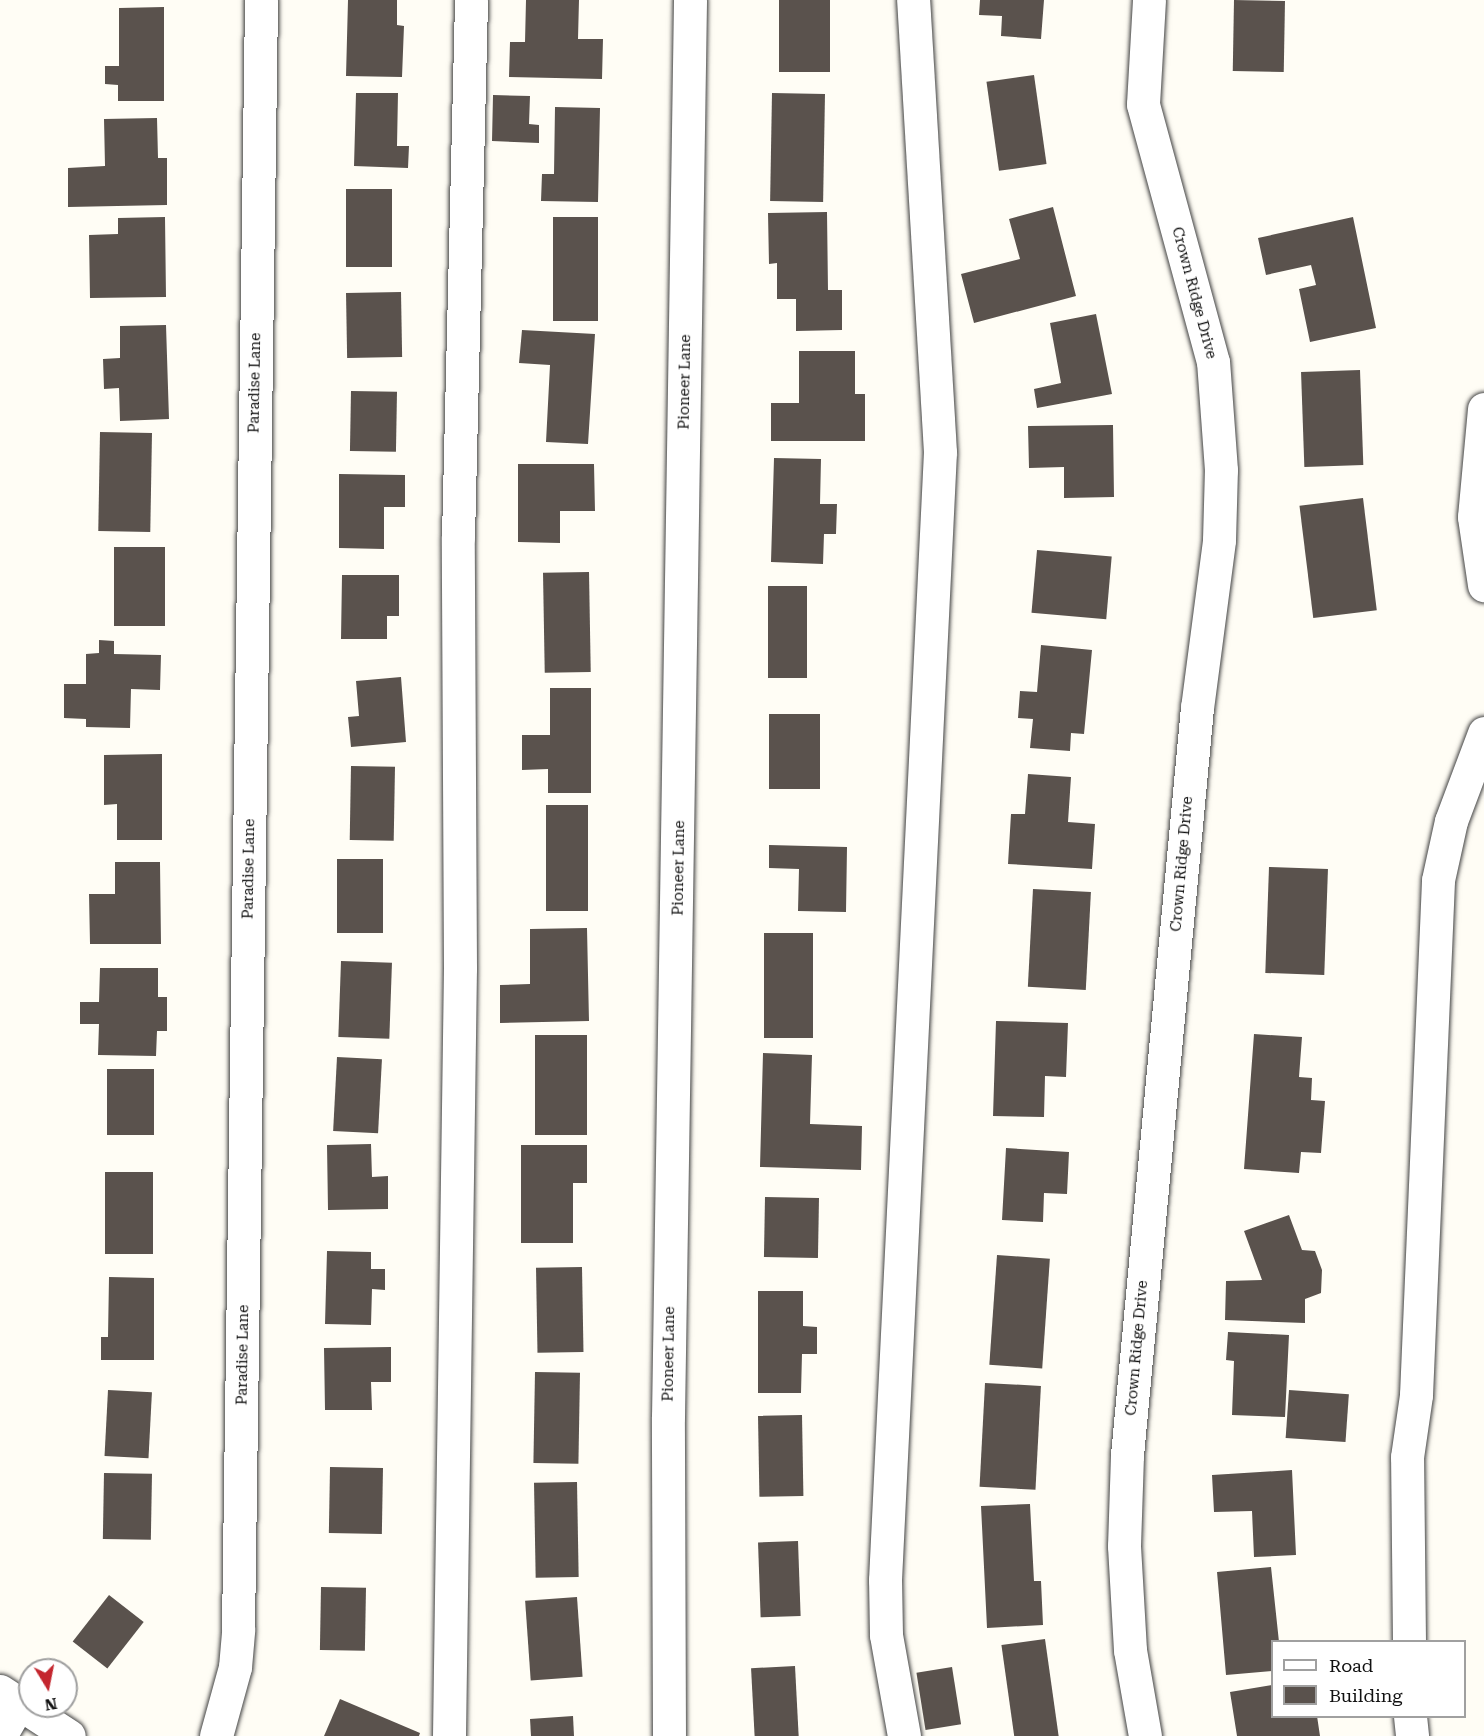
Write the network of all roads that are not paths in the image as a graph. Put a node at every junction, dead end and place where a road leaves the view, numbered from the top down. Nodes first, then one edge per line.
1 (261, 0) edge
2 (471, 0) edge
3 (690, 0) edge
4 (913, 0) edge
5 (1149, 0) edge
6 (1484, 409) edge
7 (1484, 585) edge
8 (1484, 733) edge
9 (1409, 1640) edge
10 (9, 1698) edge
11 (1410, 1718) edge
12 (0, 1736) edge
13 (69, 1736) edge
14 (216, 1736) edge
15 (449, 1736) edge
16 (669, 1736) edge
17 (904, 1736) edge
18 (1145, 1736) edge
19 (1412, 1736) edge

1 - 14 street, Paradise Lane
2 - 15 street
3 - 16 street, Pioneer Lane
4 - 17 street
5 - 18 street, Crown Ridge Drive
6 - 7 street
8 - 9 street
10 - 12 street
10 - 13 street
11 - 19 street

